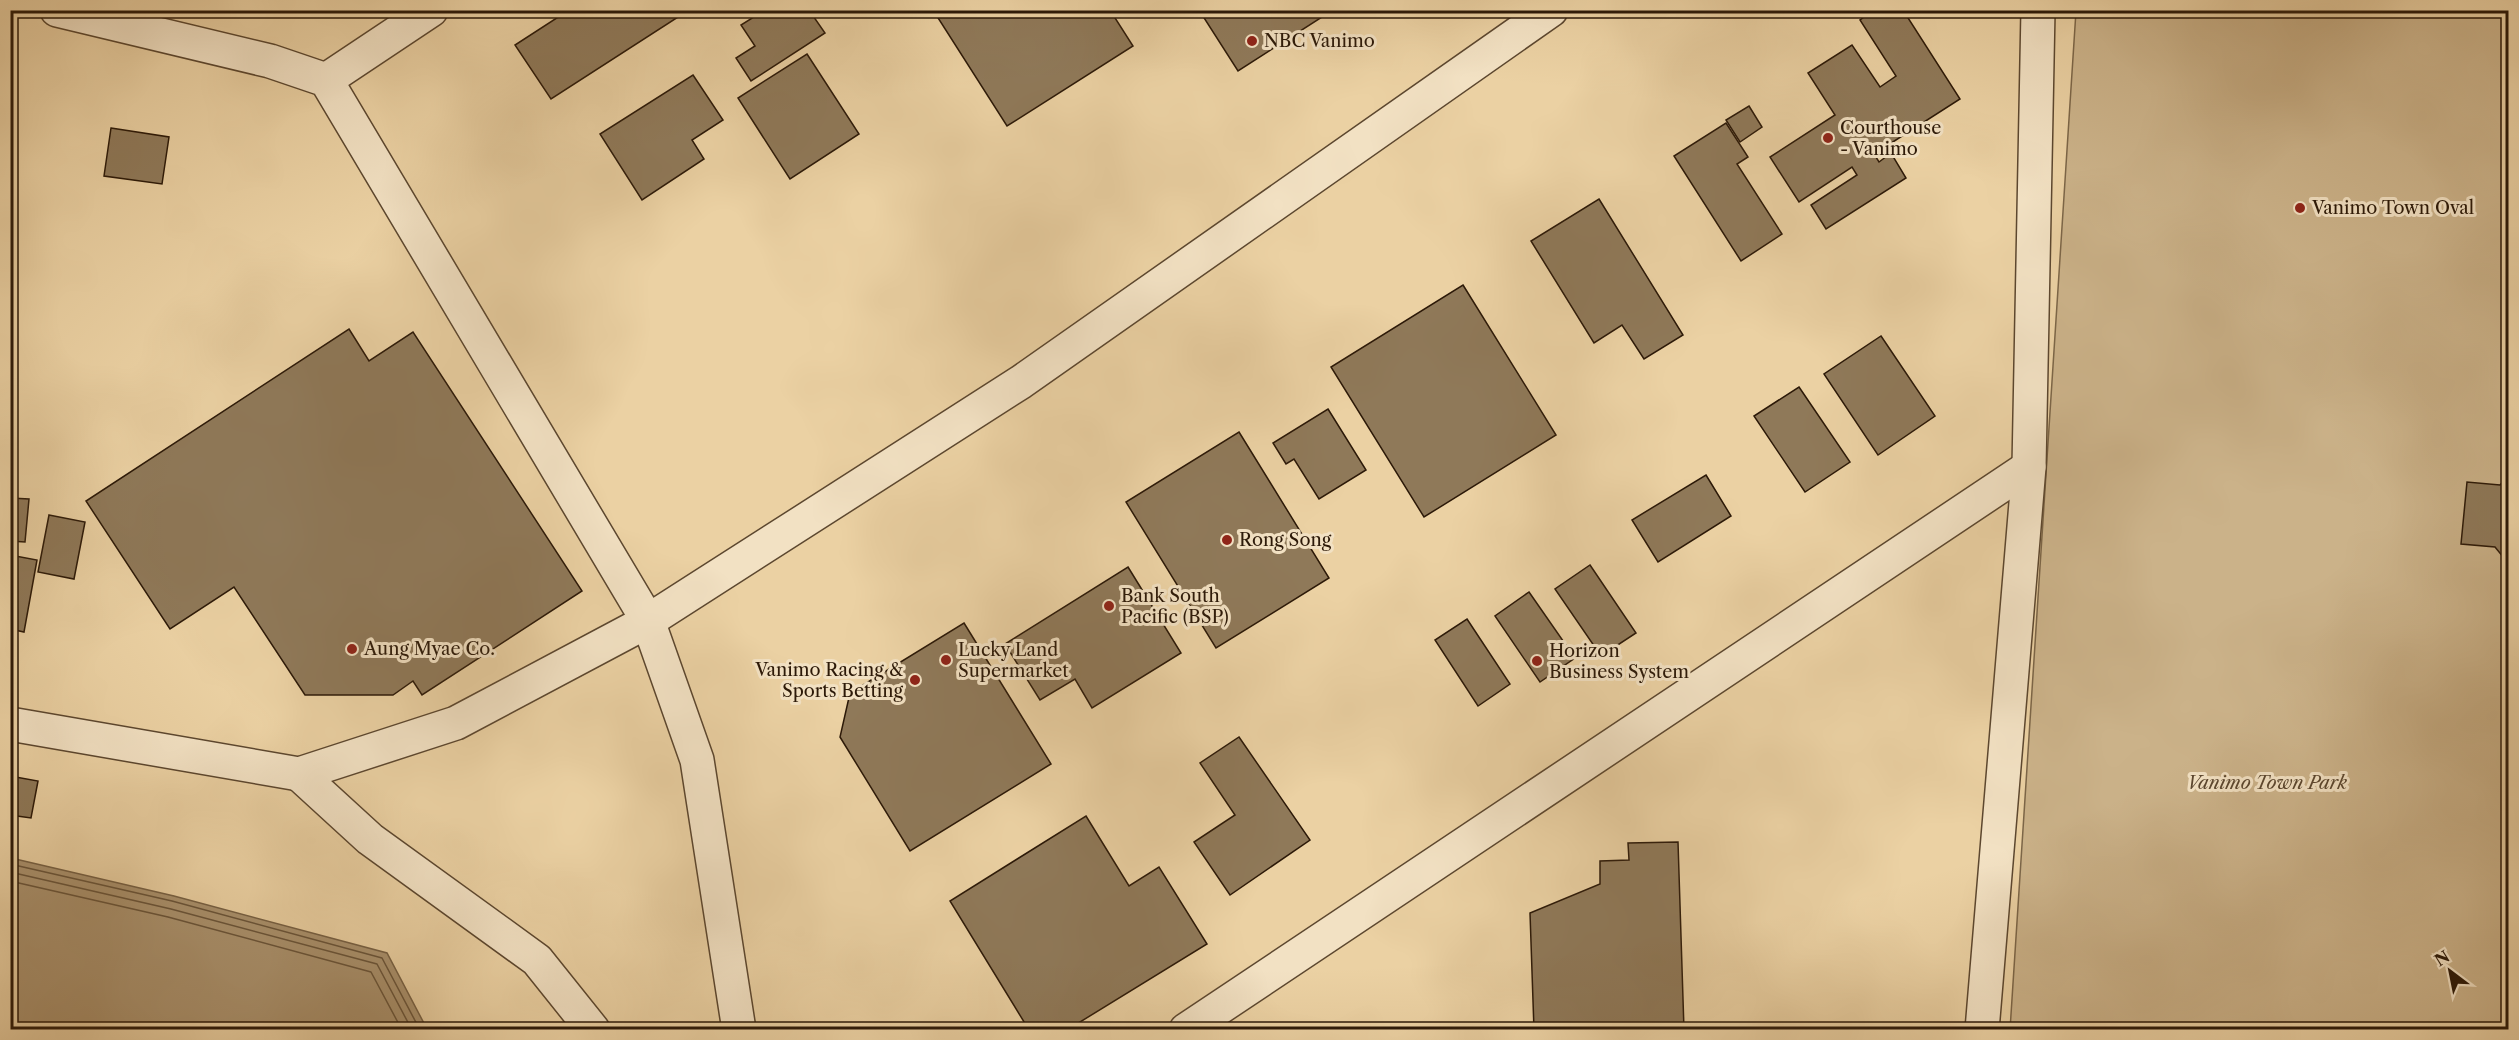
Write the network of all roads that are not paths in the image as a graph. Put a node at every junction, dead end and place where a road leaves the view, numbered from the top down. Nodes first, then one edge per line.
1 (57, 10) edge
2 (431, 10) edge
3 (1551, 10) edge
4 (2038, 10) edge
5 (326, 80) junction
6 (2029, 467) junction
7 (648, 621) junction
8 (10, 724) edge
9 (299, 774) junction
10 (593, 1029) edge
11 (739, 1029) edge
12 (1186, 1029) edge
13 (1982, 1029) edge

1 - 5 street
2 - 5 street
3 - 7 street
4 - 6 street
5 - 7 street
6 - 12 street
6 - 13 street
7 - 9 street
7 - 11 street
8 - 9 street
9 - 10 street

